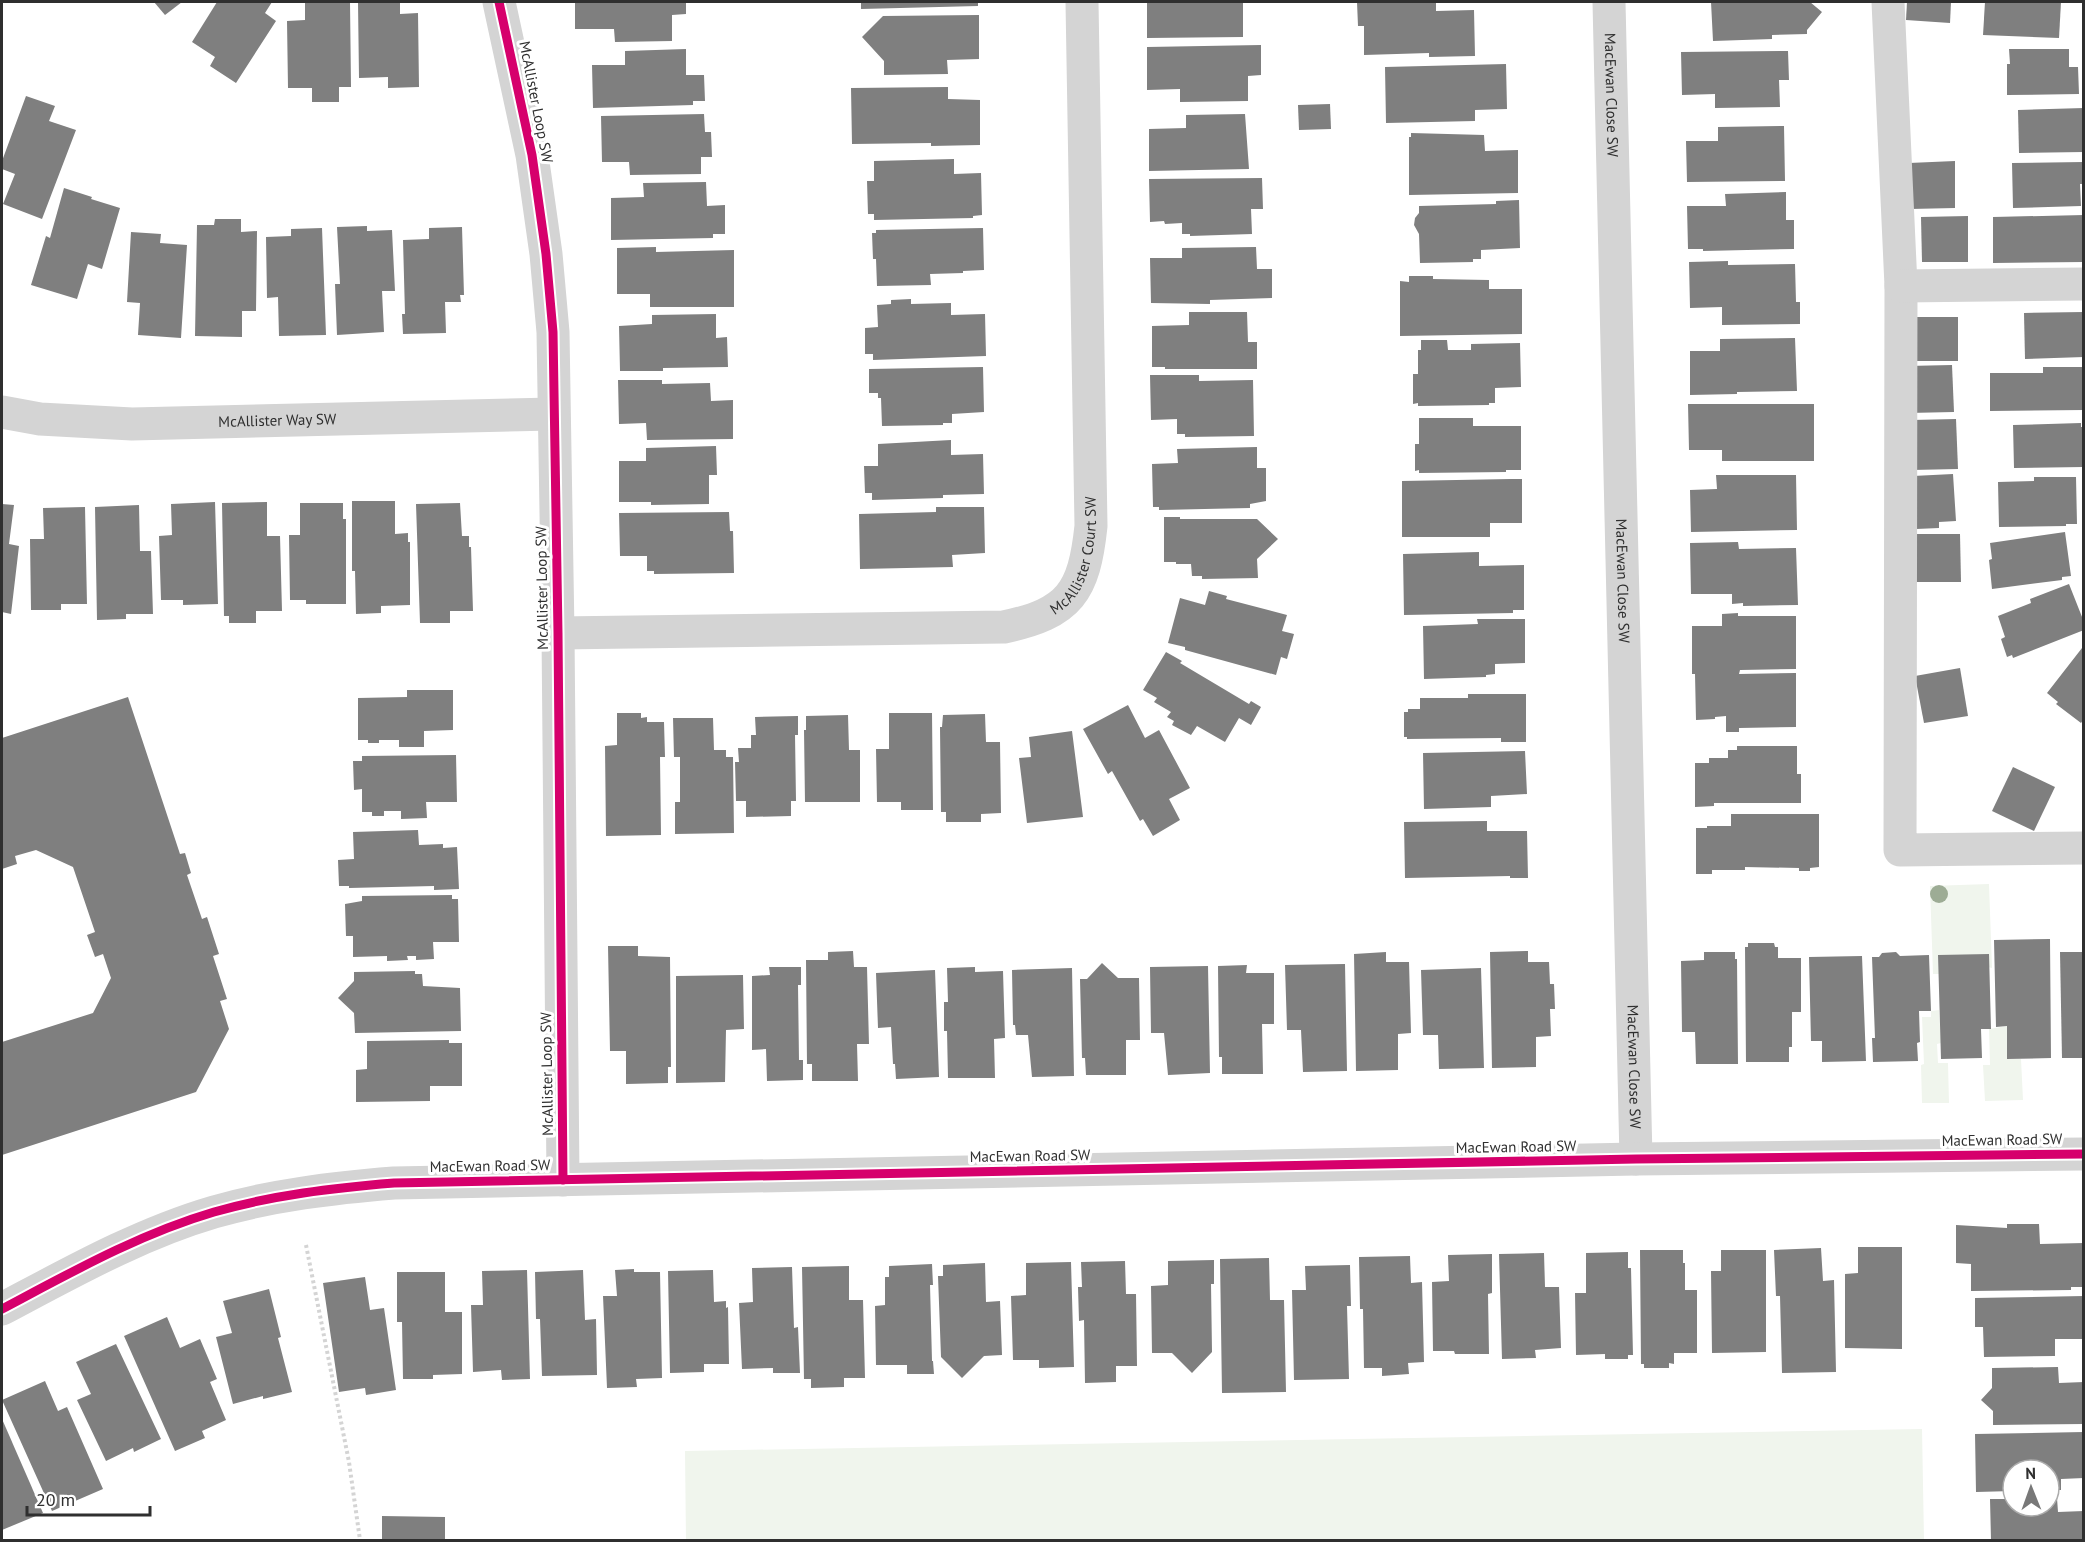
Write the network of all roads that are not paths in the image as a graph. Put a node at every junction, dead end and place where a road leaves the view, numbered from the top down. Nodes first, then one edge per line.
1 (499, 2) edge
2 (1082, 2) edge
3 (1609, 2) edge
4 (1888, 2) edge
5 (2084, 285) edge
6 (1901, 286) junction
7 (2, 412) edge
8 (553, 414) junction
9 (558, 633) junction
10 (2084, 848) edge
11 (2084, 1154) edge
12 (1636, 1159) junction
13 (563, 1180) junction
14 (2, 1308) edge

1 - 8 street, McAllister Loop SW
2 - 9 street, McAllister Court SW
3 - 12 street, MacEwan Close SW
4 - 6 street
5 - 6 street
6 - 10 street
7 - 8 street, McAllister Way SW
8 - 9 street, McAllister Loop SW
9 - 13 street, McAllister Loop SW
11 - 12 street, MacEwan Road SW
12 - 13 street, MacEwan Road SW
13 - 14 street, MacEwan Road SW

